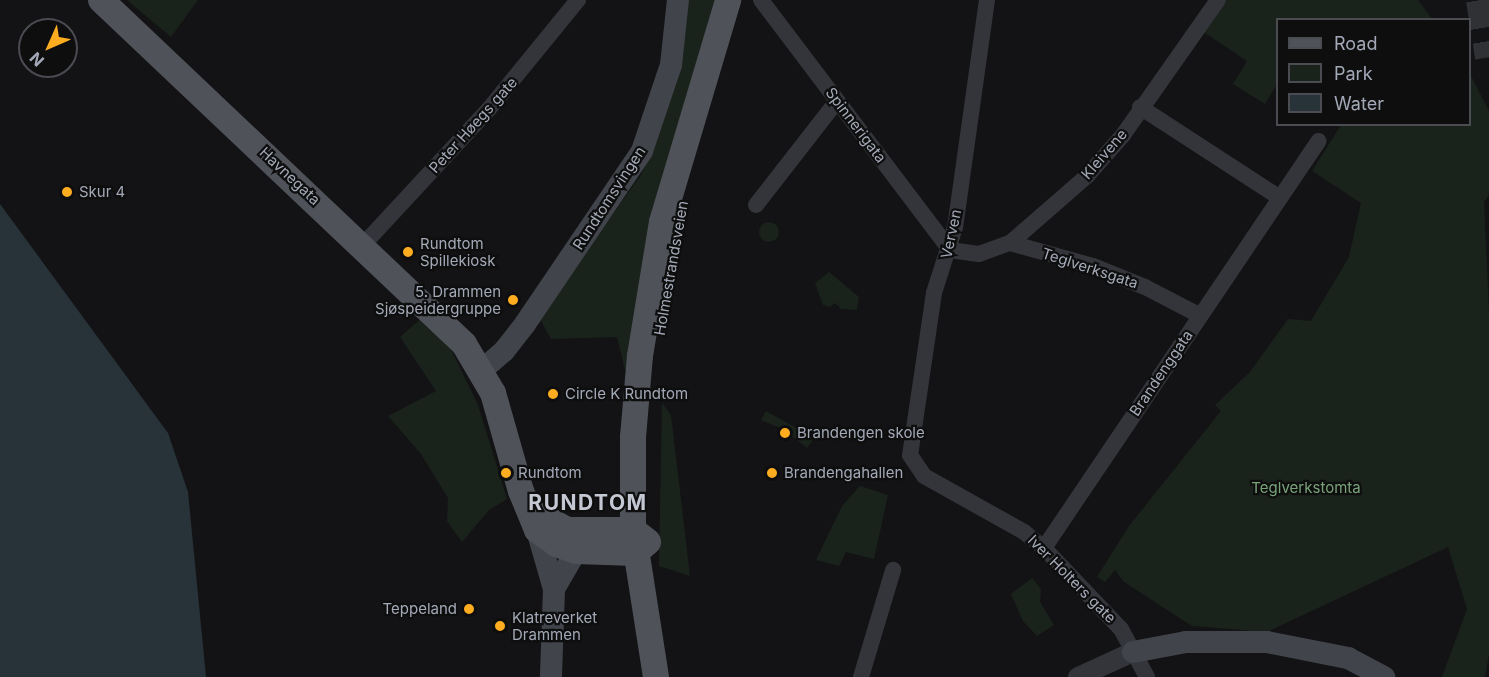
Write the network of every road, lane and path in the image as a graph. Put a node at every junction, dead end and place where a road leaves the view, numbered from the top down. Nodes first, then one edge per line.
1 (101, 0) edge
2 (578, 0) edge
3 (678, 0) edge
4 (728, 0) edge
5 (761, 0) edge
6 (987, 0) edge
7 (1218, 0) edge
8 (710, 69) junction
9 (837, 101) junction
10 (1140, 107) junction
11 (1319, 141) dead end
12 (1280, 198) junction
13 (756, 205) dead end
14 (1010, 243) junction
15 (363, 245) junction
16 (950, 250) junction
17 (1199, 315) junction
18 (478, 363) junction
19 (914, 465) joint
20 (556, 542) junction
21 (639, 542) junction
22 (1044, 548) junction
23 (891, 576) dead end
24 (1133, 652) junction
25 (551, 677) edge
26 (656, 677) edge
27 (667, 677) edge
28 (861, 677) edge
29 (1078, 677) edge
30 (1147, 677) edge
31 (1384, 677) edge

1 - 15 main road, Havnegata
2 - 15 street, Peter Høegs gate
3 - 18 main road, Rundtomsvingen
4 - 8 main road, Holmestrandsveien
5 - 9 street, Spinnerigata
6 - 16 street, Verven
7 - 10 street, Kleivene
8 - 21 main road, Holmestrandsveien
8 - 21 main road, Holmestrandsveien
9 - 13 street
9 - 16 street, Spinnerigata
10 - 12 street
10 - 14 street, Kleivene
11 - 12 street, Brandenggata
12 - 17 street, Brandenggata
14 - 16 street, Kleivene
14 - 17 street, Teglverksgata
15 - 18 main road, Havnegata
16 - 19 street, Verven
17 - 22 street, Brandenggata
18 - 20 main road
19 - 22 street, Iver Holters gate
20 - 21 main road
20 - 25 main road
21 - 26 main road
21 - 27 main road
22 - 24 street, Iver Holters gate
23 - 28 street
24 - 29 street
24 - 30 street, Iver Holters gate
24 - 31 main road

